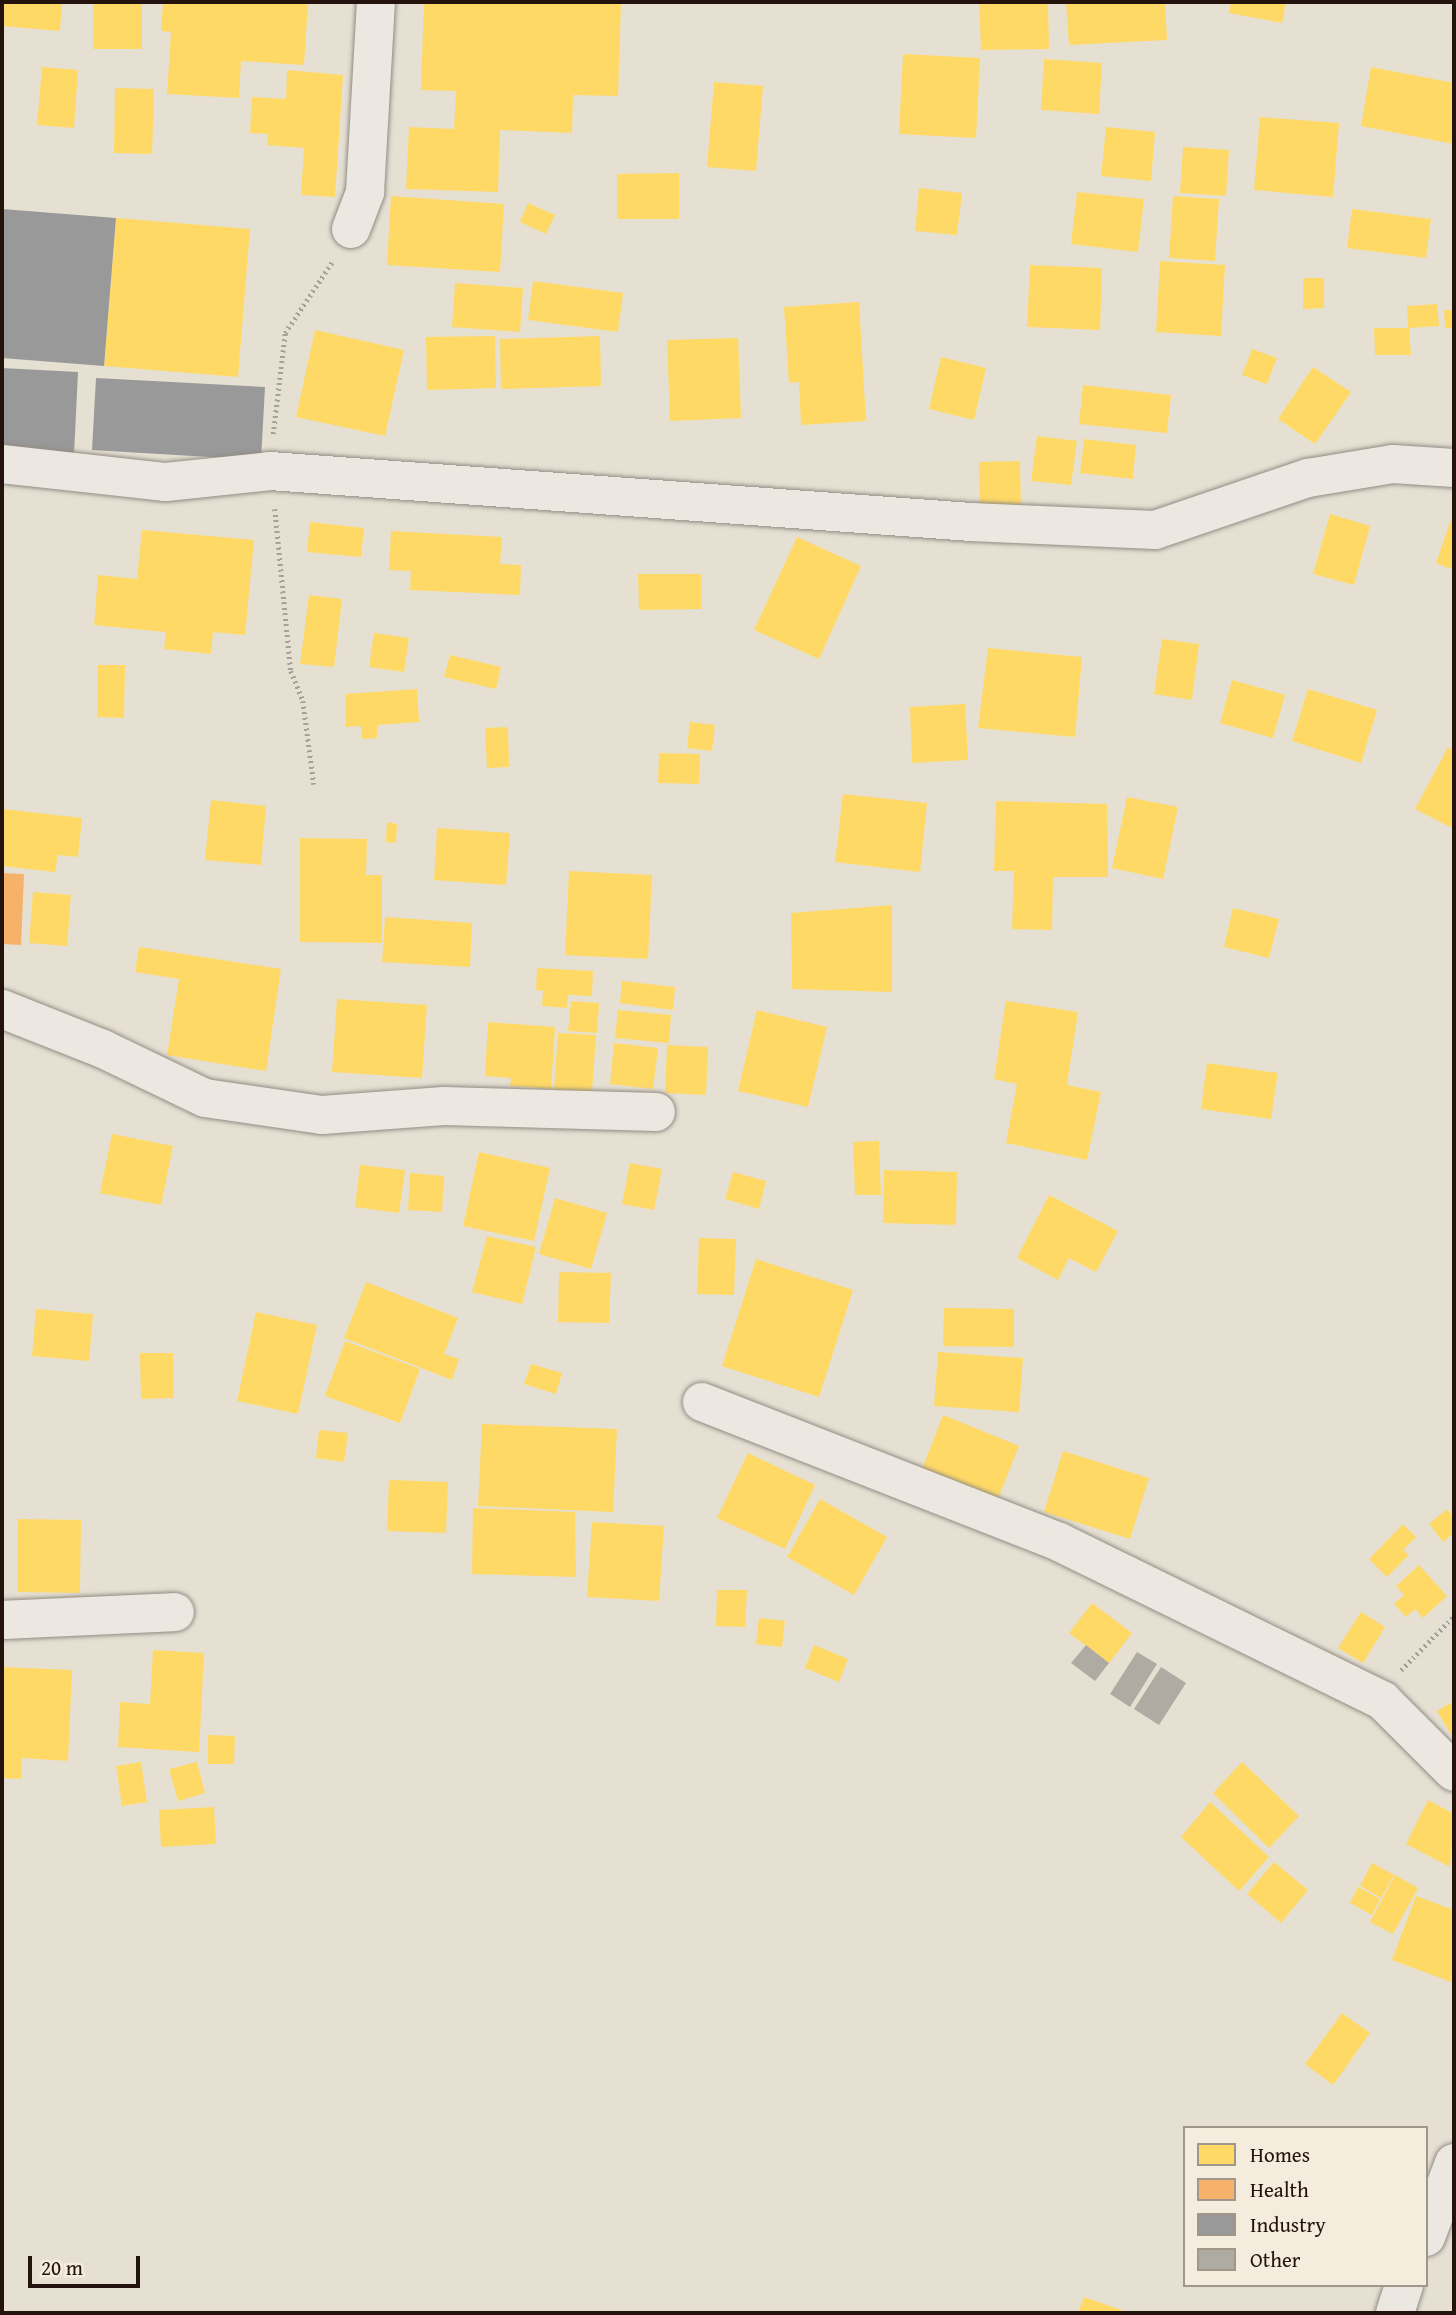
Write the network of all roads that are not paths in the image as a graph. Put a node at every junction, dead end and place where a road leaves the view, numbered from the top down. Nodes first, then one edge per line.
1 (376, 2) edge
2 (351, 229) dead end
3 (2, 464) edge
4 (1454, 468) edge
5 (2, 1009) edge
6 (656, 1112) dead end
7 (702, 1402) dead end
8 (175, 1612) dead end
9 (2, 1620) edge
10 (1454, 1772) edge
11 (1454, 2163) edge
12 (1428, 2232) edge
13 (1403, 2287) edge
14 (1395, 2313) edge

1 - 2 street
3 - 4 street
5 - 6 street
7 - 10 street
8 - 9 street
11 - 12 street
13 - 14 street

